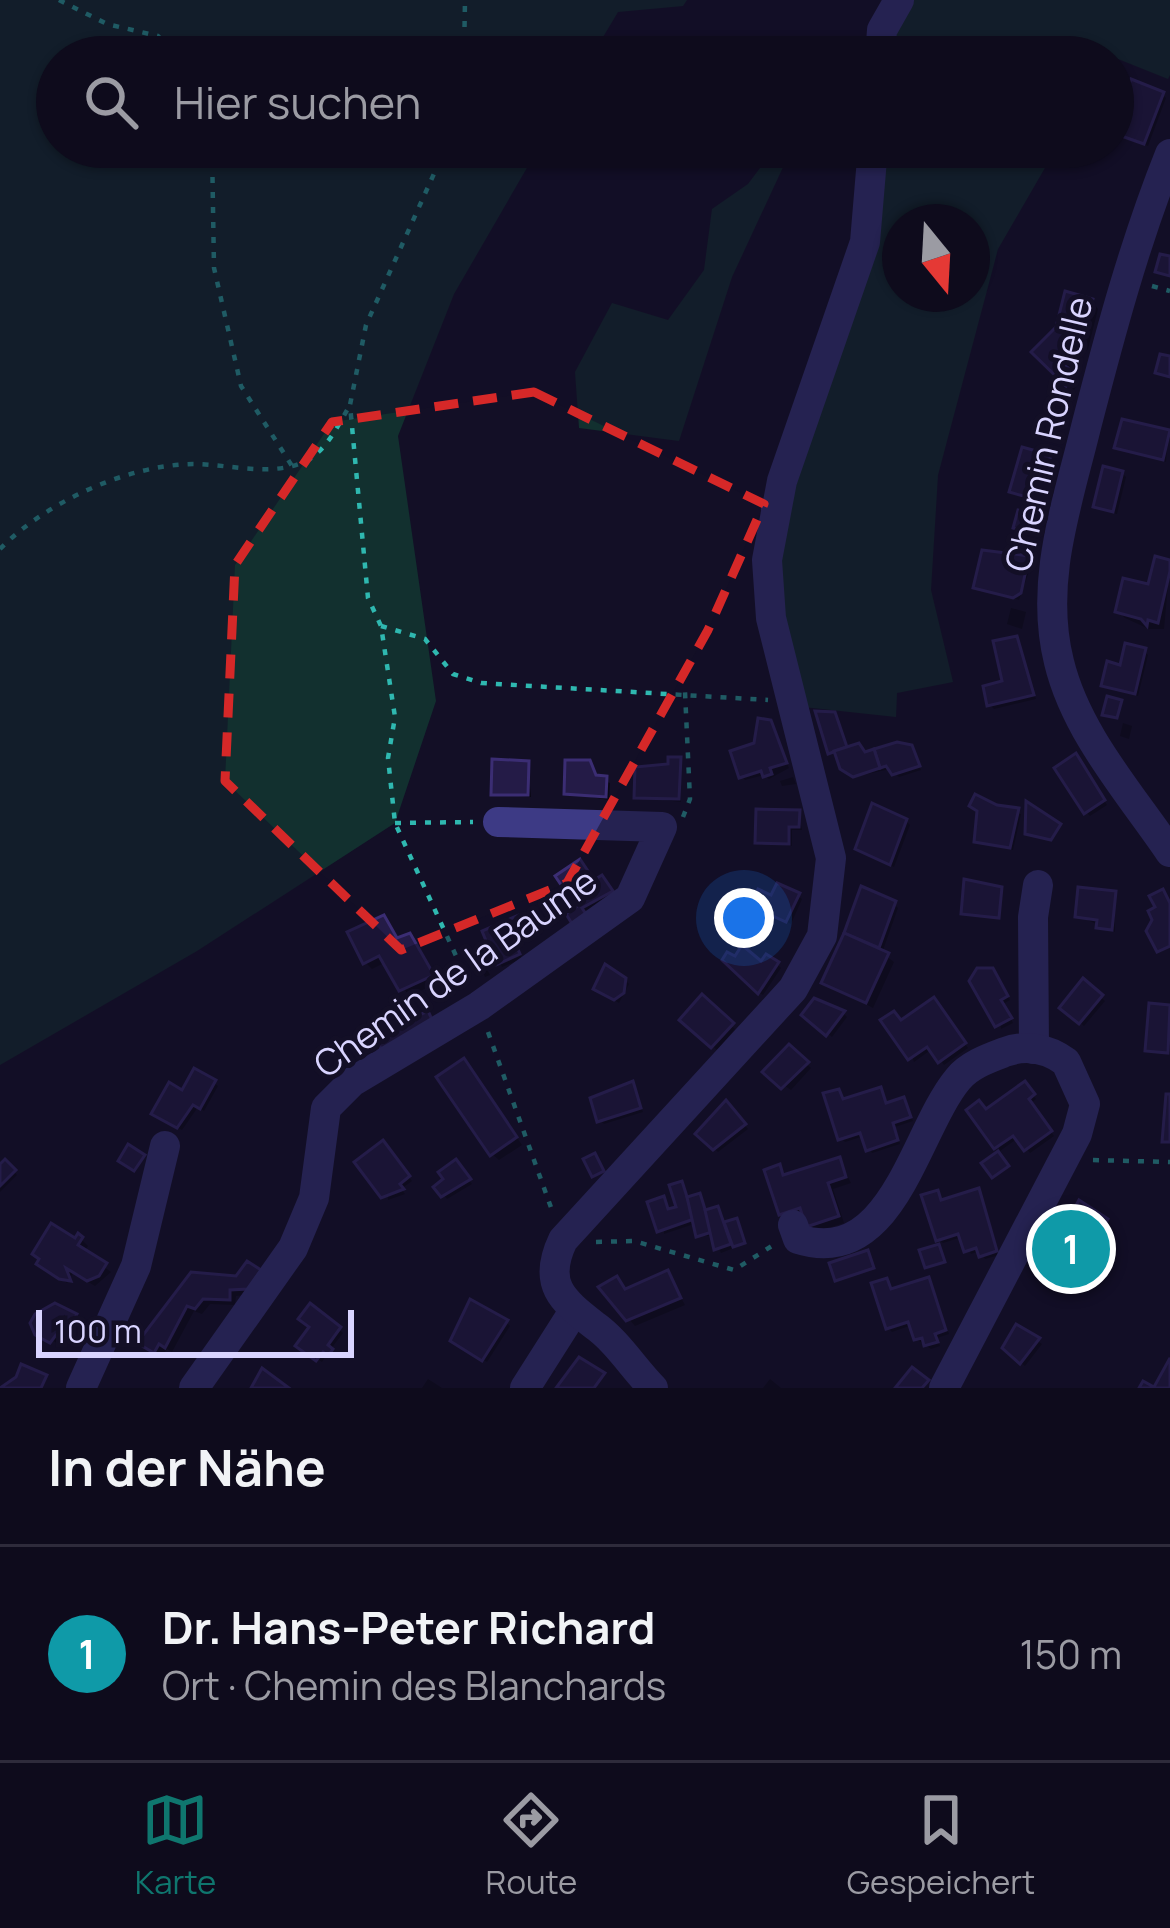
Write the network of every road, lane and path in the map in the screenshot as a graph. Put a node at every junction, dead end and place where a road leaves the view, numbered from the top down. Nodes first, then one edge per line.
1 (58, 0) edge
2 (464, 0) edge
3 (899, 0) edge
4 (158, 36) edge
5 (464, 36) edge
6 (882, 36) edge
7 (1170, 154) edge
8 (212, 168) edge
9 (437, 168) edge
10 (871, 168) edge
11 (350, 405) junction
12 (292, 466) junction
13 (0, 549) edge
14 (381, 626) junction
15 (685, 692) junction
16 (793, 702) junction
17 (499, 822) joint
18 (394, 824) junction
19 (662, 826) junction
20 (1170, 852) edge
21 (1037, 885) dead end
22 (479, 1006) junction
23 (1034, 1049) junction
24 (164, 1147) dead end
25 (1064, 1162) junction
26 (1170, 1162) edge
27 (795, 1232) joint
28 (576, 1242) junction
29 (572, 1314) junction
30 (81, 1388) edge
31 (194, 1388) edge
32 (525, 1388) edge
33 (653, 1388) edge
34 (944, 1388) edge

1 - 4 path
2 - 5 path
3 - 6 street
7 - 20 street, Chemin Rondelle
8 - 12 path
9 - 11 path
10 - 16 street
11 - 12 path
11 - 14 path
12 - 13 path
14 - 15 path
14 - 18 path
15 - 16 path
15 - 19 path
16 - 28 street
17 - 18 path
17 - 19 street, Chemin de la Baume
18 - 22 path
19 - 22 street, Chemin de la Baume
21 - 23 street
22 - 28 path
22 - 31 street, Chemin de la Baume
23 - 25 street
23 - 27 street
24 - 30 street
25 - 26 path
25 - 34 street
27 - 28 path
28 - 29 street
29 - 32 street
29 - 33 street

